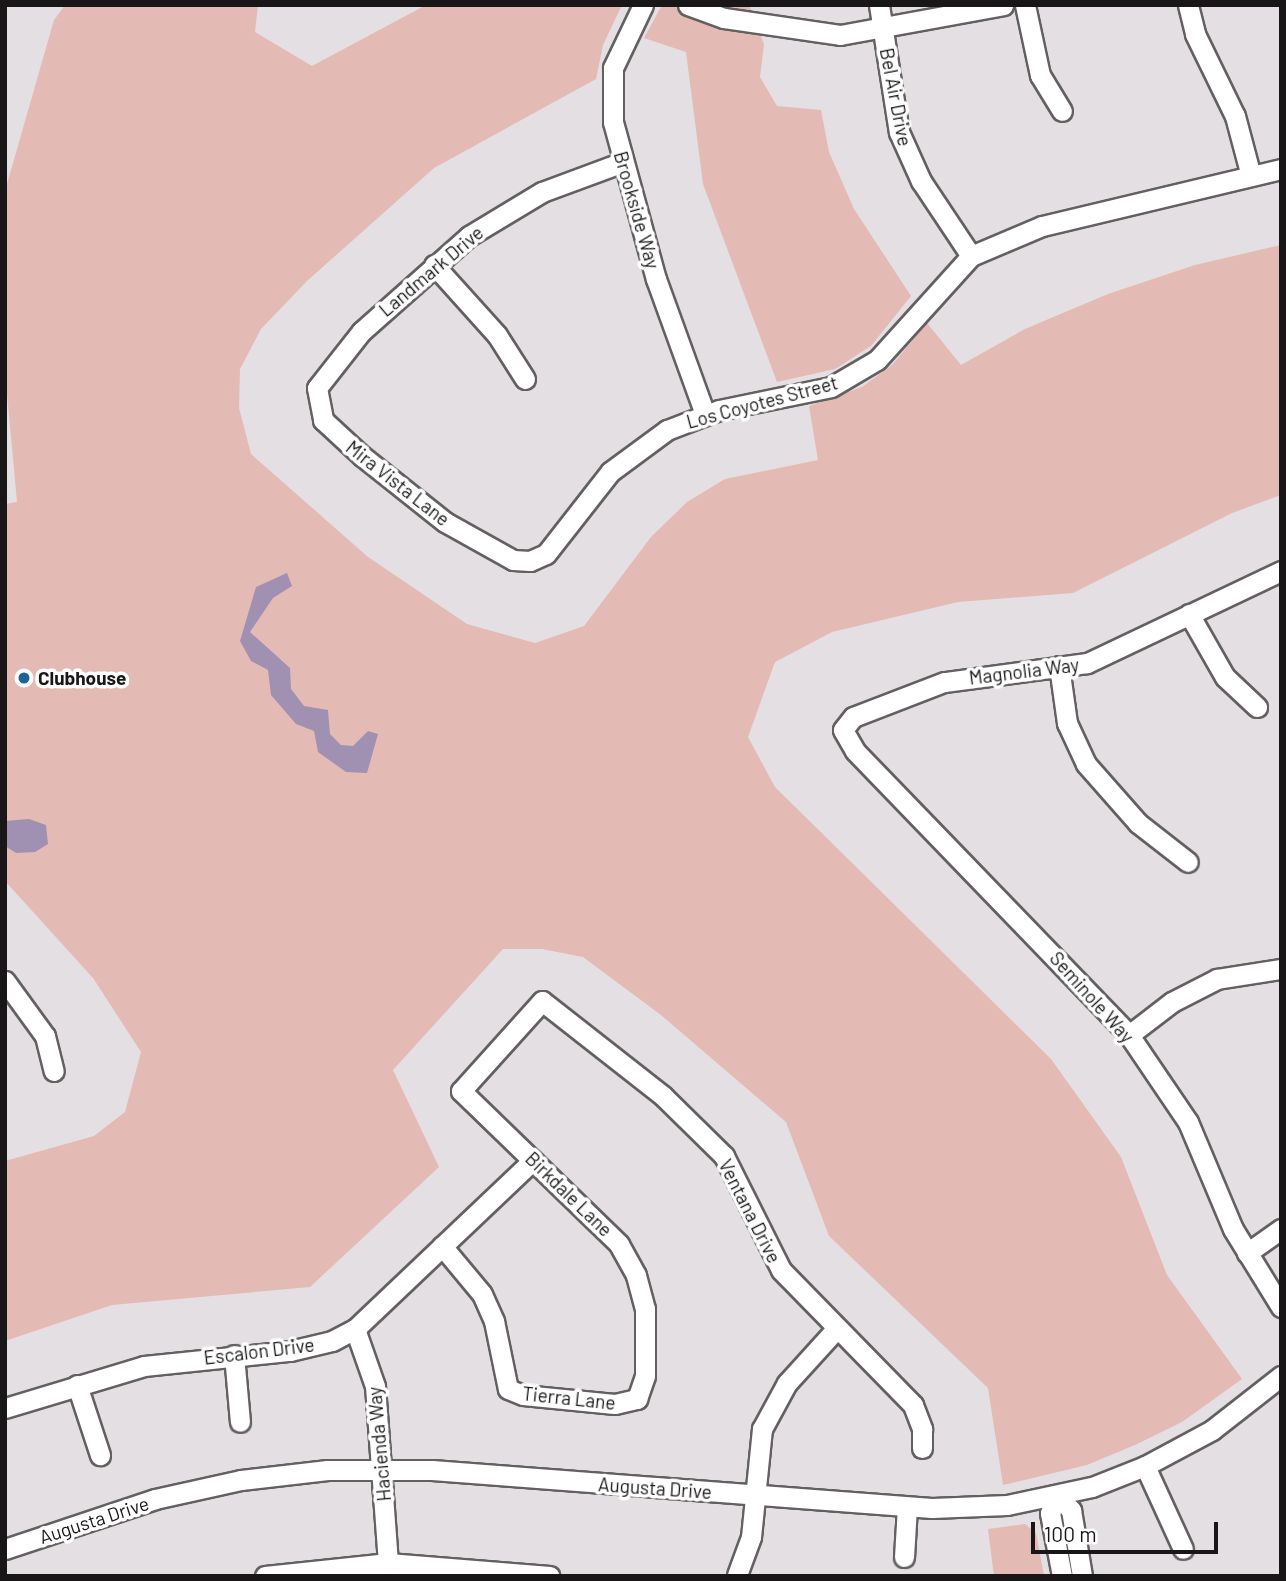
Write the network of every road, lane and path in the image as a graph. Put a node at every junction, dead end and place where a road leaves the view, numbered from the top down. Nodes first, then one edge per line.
1 (643, 5) edge
2 (688, 5) edge
3 (879, 5) edge
4 (1003, 5) edge
5 (1025, 5) edge
6 (1188, 5) edge
7 (883, 28) junction
8 (1062, 111) dead end
9 (623, 162) junction
10 (1281, 169) edge
11 (1251, 176) junction
12 (971, 256) junction
13 (434, 265) junction
14 (525, 379) dead end
15 (317, 404) joint
16 (705, 414) junction
17 (530, 561) joint
18 (1281, 571) edge
19 (1189, 614) junction
20 (1059, 666) junction
21 (1257, 707) dead end
22 (844, 730) joint
23 (1188, 862) dead end
24 (1281, 969) edge
25 (5, 981) edge
26 (542, 1001) joint
27 (1129, 1035) junction
28 (54, 1071) dead end
29 (533, 1160) junction
30 (1281, 1229) edge
31 (442, 1246) junction
32 (1247, 1253) junction
33 (1281, 1307) edge
34 (837, 1328) junction
35 (355, 1329) junction
36 (233, 1355) junction
37 (1281, 1376) edge
38 (77, 1385) junction
39 (637, 1399) joint
40 (5, 1408) edge
41 (240, 1422) dead end
42 (922, 1448) dead end
43 (100, 1455) dead end
44 (1145, 1466) junction
45 (381, 1468) junction
46 (1057, 1495) junction
47 (755, 1496) junction
48 (907, 1507) junction
49 (5, 1549) edge
50 (1183, 1549) dead end
51 (904, 1557) dead end
52 (389, 1569) edge
53 (737, 1575) edge
54 (265, 1576) edge
55 (550, 1576) edge
56 (1062, 1576) edge
57 (1082, 1576) edge

1 - 9 street, Brookside Way
2 - 7 street
3 - 7 street, Bel Air Drive
4 - 7 street
5 - 8 street
6 - 11 street
7 - 12 street, Bel Air Drive
9 - 13 street, Landmark Drive
9 - 16 street, Brookside Way
10 - 11 street, Los Coyotes Street
11 - 12 street, Los Coyotes Street
12 - 16 street, Los Coyotes Street
13 - 14 street
13 - 15 street, Landmark Drive
15 - 17 street, Mira Vista Lane
16 - 17 street, Los Coyotes Street
18 - 19 street, Magnolia Way
19 - 20 street, Magnolia Way
19 - 21 street
20 - 22 street, Magnolia Way
20 - 23 street
22 - 27 street, Seminole Way
24 - 27 street
25 - 28 street
26 - 29 street, Birkdale Lane
26 - 34 street, Ventana Drive
27 - 32 street, Seminole Way
29 - 31 street, Escalon Drive
29 - 39 street, Birkdale Lane
30 - 32 street
31 - 35 street, Escalon Drive
31 - 39 street, Tierra Lane
32 - 33 street, Seminole Way
34 - 42 street, Ventana Drive
34 - 47 street
35 - 36 street, Escalon Drive
35 - 45 street, Hacienda Way
36 - 38 street, Escalon Drive
36 - 41 street
37 - 44 street, Augusta Drive
38 - 40 street, Escalon Drive
38 - 43 street
44 - 46 street, Augusta Drive
44 - 50 street
45 - 47 street, Augusta Drive
45 - 49 street, Augusta Drive
45 - 52 street, Hacienda Way
46 - 48 street, Augusta Drive
46 - 56 street
46 - 57 street
47 - 48 street, Augusta Drive
47 - 53 street
48 - 51 street
52 - 54 street
52 - 55 street

